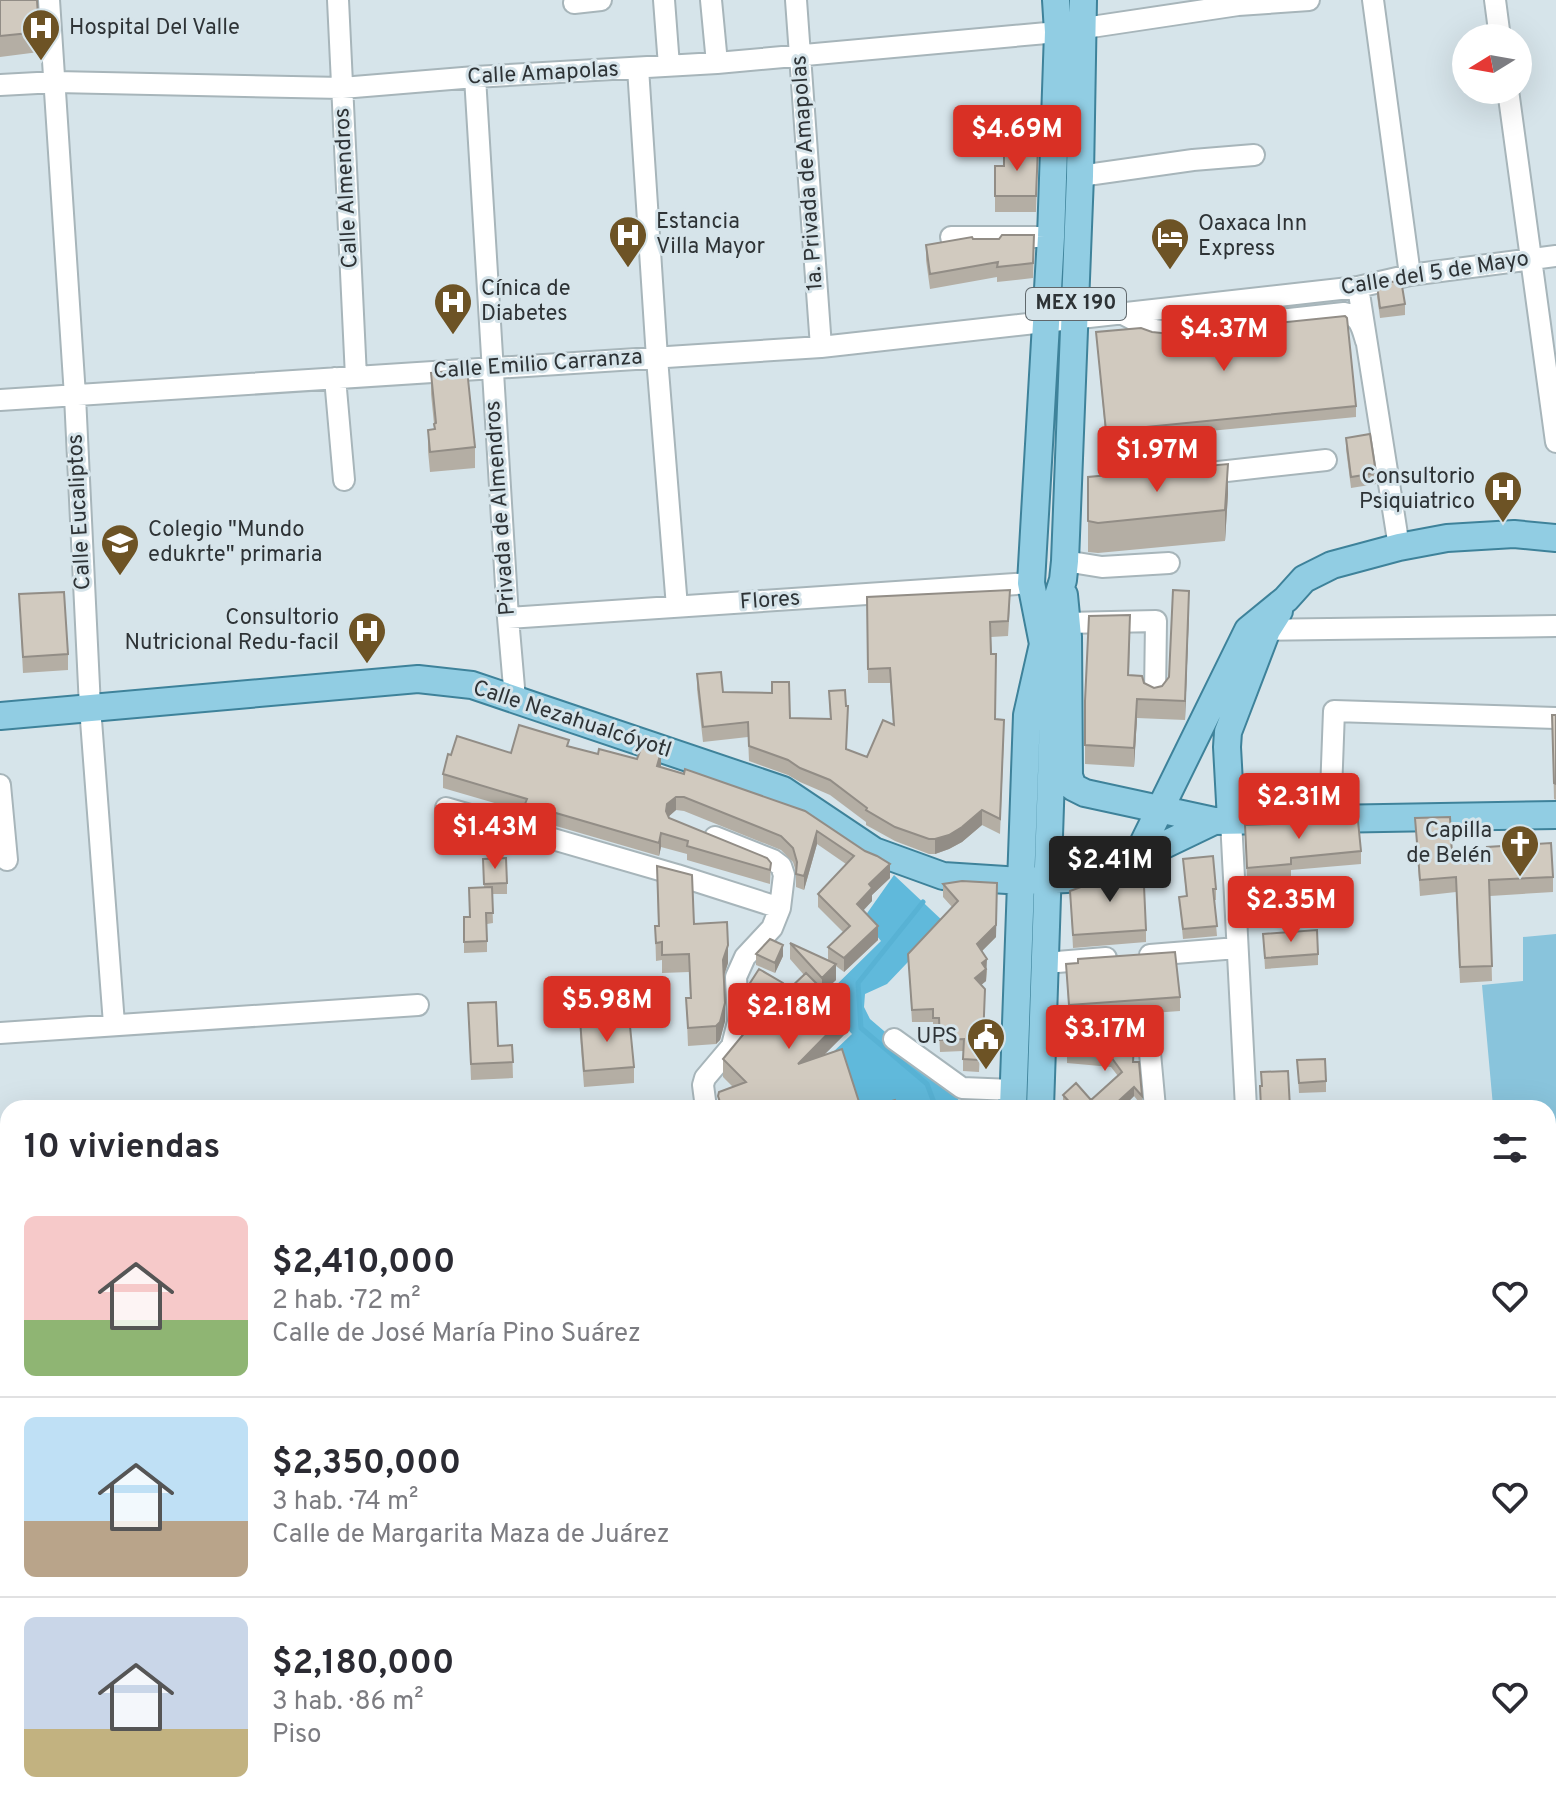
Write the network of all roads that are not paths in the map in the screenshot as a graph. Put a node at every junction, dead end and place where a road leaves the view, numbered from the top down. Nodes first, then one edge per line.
1 (49, 0) edge
2 (338, 0) edge
3 (601, 0) edge
4 (664, 0) edge
5 (711, 0) edge
6 (796, 0) edge
7 (1056, 0) edge
8 (1083, 0) edge
9 (1309, 0) edge
10 (1373, 0) edge
11 (1495, 0) edge
12 (1238, 2) edge
13 (574, 3) dead end
14 (1498, 24) edge
15 (1084, 28) junction
16 (1058, 32) junction
17 (800, 55) junction
18 (717, 63) junction
19 (669, 66) junction
20 (638, 68) junction
21 (475, 77) junction
22 (56, 82) junction
23 (0, 85) edge
24 (342, 88) junction
25 (1510, 104) edge
26 (1254, 155) dead end
27 (1080, 176) junction
28 (951, 237) edge
29 (1051, 237) junction
30 (1556, 256) edge
31 (1531, 259) junction
32 (1410, 275) junction
33 (1358, 287) junction
34 (1123, 314) junction
35 (1075, 320) junction
36 (1045, 323) junction
37 (1366, 341) junction
38 (821, 347) junction
39 (657, 358) junction
40 (492, 368) junction
41 (356, 377) junction
42 (335, 378) junction
43 (75, 396) junction
44 (0, 400) edge
45 (1556, 442) edge
46 (1326, 460) dead end
47 (1037, 475) junction
48 (1175, 476) edge
49 (344, 480) dead end
50 (1079, 481) junction
51 (1556, 538) edge
52 (1399, 547) junction
53 (1169, 563) dead end
54 (1064, 570) junction
55 (1031, 583) junction
56 (677, 607) junction
57 (508, 618) junction
58 (1066, 623) junction
59 (1556, 626) edge
60 (1257, 630) junction
61 (1043, 644) junction
62 (1155, 695) edge
63 (515, 699) junction
64 (90, 707) junction
65 (0, 716) edge
66 (1556, 718) edge
67 (0, 785) edge
68 (446, 808) dead end
69 (1160, 809) junction
70 (1556, 815) edge
71 (1330, 819) junction
72 (1222, 821) junction
73 (692, 829) edge
74 (1138, 854) junction
75 (7, 860) dead end
76 (1047, 880) junction
77 (1021, 881) junction
78 (780, 908) junction
79 (1237, 948) junction
80 (1045, 963) junction
81 (418, 1005) dead end
82 (114, 1024) junction
83 (0, 1033) edge
84 (894, 1039) dead end
85 (1092, 1040) edge
86 (1013, 1099) edge
87 (705, 1100) edge
88 (1040, 1100) edge
89 (1154, 1100) edge
90 (1246, 1100) edge

1 - 22 street, Calle Eucaliptos
2 - 24 street, Calle Almendros
3 - 13 street
4 - 19 street
5 - 18 street
6 - 17 street, 1a. Privada de Amapolas
7 - 16 main road, MEX 190
8 - 15 main road, MEX 190
9 - 12 street, Calle Amapolas
10 - 32 street
11 - 14 street
12 - 15 street, Calle Amapolas
15 - 16 street, Calle Amapolas
15 - 27 main road, MEX 190
16 - 17 street, Calle Amapolas
16 - 29 main road, MEX 190
17 - 18 street, Calle Amapolas
17 - 38 street, 1a. Privada de Amapolas
18 - 19 street, Calle Amapolas
19 - 20 street, Calle Amapolas
20 - 21 street, Calle Amapolas
20 - 39 street
21 - 24 street, Calle Amapolas
21 - 40 street, Privada de Almendros
22 - 23 street, Calle Amapolas
22 - 24 street, Calle Amapolas
22 - 43 street, Calle Eucaliptos
24 - 41 street, Calle Almendros
25 - 31 street
26 - 27 street
27 - 35 main road, MEX 190
28 - 29 street
29 - 36 main road, MEX 190
30 - 31 street, Calle del 5 de Mayo
31 - 32 street, Calle del 5 de Mayo
31 - 45 street
32 - 33 street, Calle del 5 de Mayo
33 - 34 street, Calle del 5 de Mayo
33 - 37 street
34 - 35 street, Calle del 5 de Mayo
34 - 37 street
35 - 36 street, Calle Emilio Carranza
35 - 50 main road, MEX 190
36 - 38 street, Calle Emilio Carranza
36 - 47 main road, MEX 190
37 - 52 street
38 - 39 street, Calle Emilio Carranza
39 - 40 street, Calle Emilio Carranza
39 - 56 street
40 - 41 street, Calle Emilio Carranza
40 - 57 street, Privada de Almendros
41 - 42 street, Calle Emilio Carranza
42 - 43 street, Calle Emilio Carranza
42 - 49 street
43 - 44 street, Calle Emilio Carranza
43 - 64 street, Calle Eucaliptos
46 - 48 street
47 - 50 street
47 - 55 main road, MEX 190
50 - 54 main road, MEX 190
51 - 52 main road
52 - 60 main road
53 - 54 street
54 - 58 main road
54 - 61 main road, MEX 190
55 - 56 street, Flores
55 - 61 main road, MEX 190
56 - 57 street, Flores
57 - 63 street, Privada de Almendros
58 - 62 street
58 - 69 main road
59 - 60 street
60 - 69 main road
60 - 72 main road
61 - 76 main road, MEX 190
61 - 77 main road, MEX 190
63 - 64 main road, Calle Nezahualcóyotl
63 - 77 main road, Calle Nezahualcóyotl
64 - 65 main road, Calle Nezahualcóyotl
64 - 82 street, Calle Eucaliptos
66 - 71 street
67 - 75 street
68 - 78 street
69 - 72 main road
69 - 74 main road
70 - 71 main road
71 - 72 main road
72 - 74 main road, Calle Nezahualcóyotl
72 - 79 street
73 - 78 street
74 - 76 main road, Calle Nezahualcóyotl
76 - 77 main road, Calle Nezahualcóyotl
76 - 80 main road, MEX 190
77 - 86 main road, MEX 190
78 - 87 street
79 - 80 street
79 - 90 street
80 - 88 main road, MEX 190
81 - 82 street
82 - 83 street
84 - 86 street
85 - 89 street

